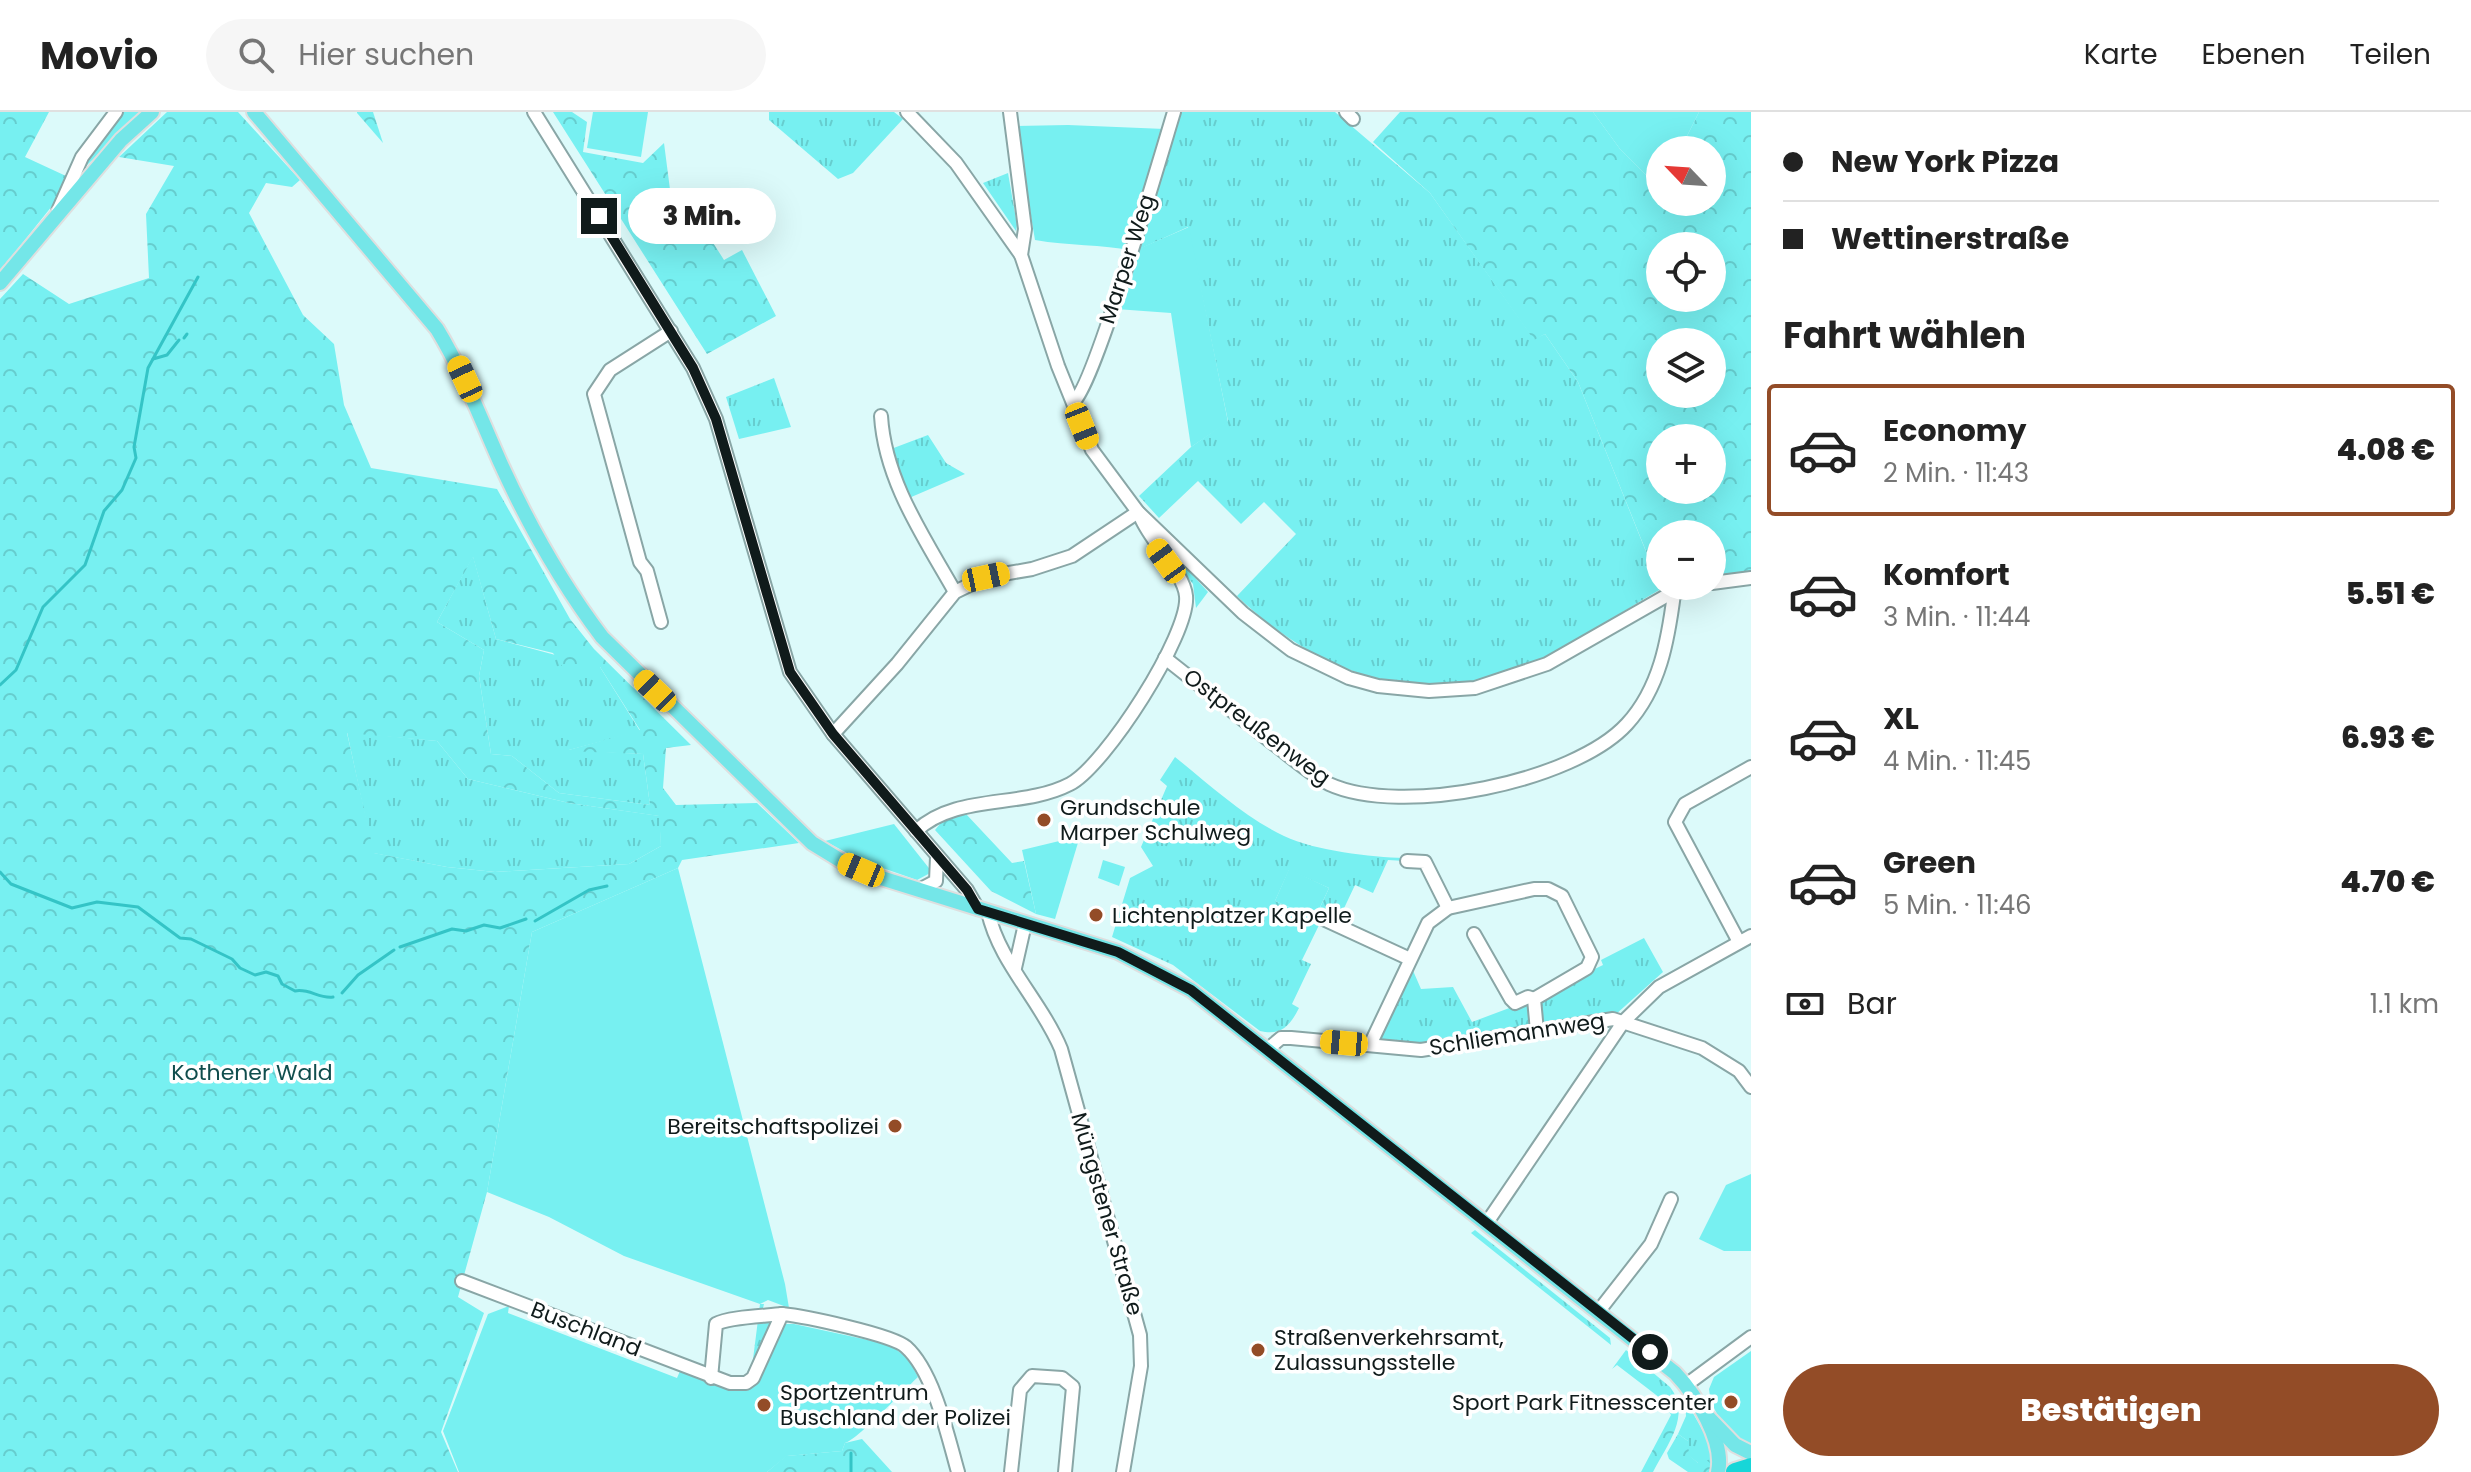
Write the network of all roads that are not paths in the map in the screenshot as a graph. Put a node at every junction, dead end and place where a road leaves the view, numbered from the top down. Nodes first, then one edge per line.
1 (116, 112) edge
2 (152, 112) edge
3 (254, 112) edge
4 (534, 112) edge
5 (907, 112) edge
6 (1010, 112) edge
7 (1174, 112) edge
8 (55, 217) junction
9 (1021, 255) junction
10 (0, 283) edge
11 (671, 331) junction
12 (1073, 402) junction
13 (881, 416) dead end
14 (1138, 512) junction
15 (1751, 578) edge
16 (1726, 581) edge
17 (955, 592) junction
18 (1663, 600) edge
19 (1673, 600) edge
20 (661, 622) dead end
21 (1165, 658) junction
22 (833, 734) junction
23 (1751, 767) edge
24 (916, 831) junction
25 (936, 854) junction
26 (1407, 861) dead end
27 (919, 890) junction
28 (1448, 908) junction
29 (983, 910) junction
30 (1327, 916) dead end
31 (1025, 924) junction
32 (1474, 934) dead end
33 (1745, 939) edge
34 (1410, 959) junction
35 (1015, 968) junction
36 (1534, 999) junction
37 (1624, 1021) junction
38 (1537, 1031) junction
39 (1370, 1045) junction
40 (1268, 1049) junction
41 (1751, 1087) edge
42 (1671, 1199) dead end
43 (1486, 1224) junction
44 (462, 1281) dead end
45 (1598, 1312) junction
46 (782, 1314) junction
47 (1751, 1337) edge
48 (711, 1378) junction
49 (1686, 1385) junction
50 (1705, 1414) junction
51 (1751, 1453) edge
52 (1751, 1467) edge
53 (958, 1472) edge
54 (1011, 1472) edge
55 (1065, 1472) edge
56 (1123, 1472) edge
57 (1718, 1472) edge
58 (1735, 1472) edge

1 - 8 street
2 - 8 main road
3 - 27 main road
4 - 11 street, Müngstener Straße
5 - 9 street
6 - 9 street
7 - 12 street, Marper Weg
8 - 10 main road
9 - 12 street
11 - 20 street
11 - 22 street, Müngstener Straße
12 - 14 street
13 - 17 street
14 - 17 street
14 - 18 street
14 - 21 street
15 - 16 street
17 - 22 street
19 - 21 street, Ostpreußenweg
21 - 24 street
22 - 24 street, Müngstener Straße
23 - 33 street
24 - 25 street, Müngstener Straße
25 - 27 street
25 - 29 street, Müngstener Straße
26 - 28 street
27 - 29 main road
28 - 34 street
28 - 36 street
29 - 31 main road
29 - 35 street, Müngstener Straße
30 - 34 street
31 - 35 street
31 - 40 main road
32 - 36 street
33 - 37 street
34 - 39 street
35 - 56 street, Müngstener Straße
36 - 38 street
37 - 38 street, Schliemannweg
37 - 41 street, Schliemannweg
37 - 43 street
38 - 39 street, Schliemannweg
39 - 40 street, Schliemannweg
40 - 43 main road
42 - 45 street
43 - 45 main road
44 - 48 street, Buschland
45 - 49 main road
46 - 48 street, Buschland
46 - 48 street
46 - 53 street
47 - 49 street
49 - 50 main road
50 - 51 main road
50 - 57 main road
52 - 58 highway
54 - 55 street

